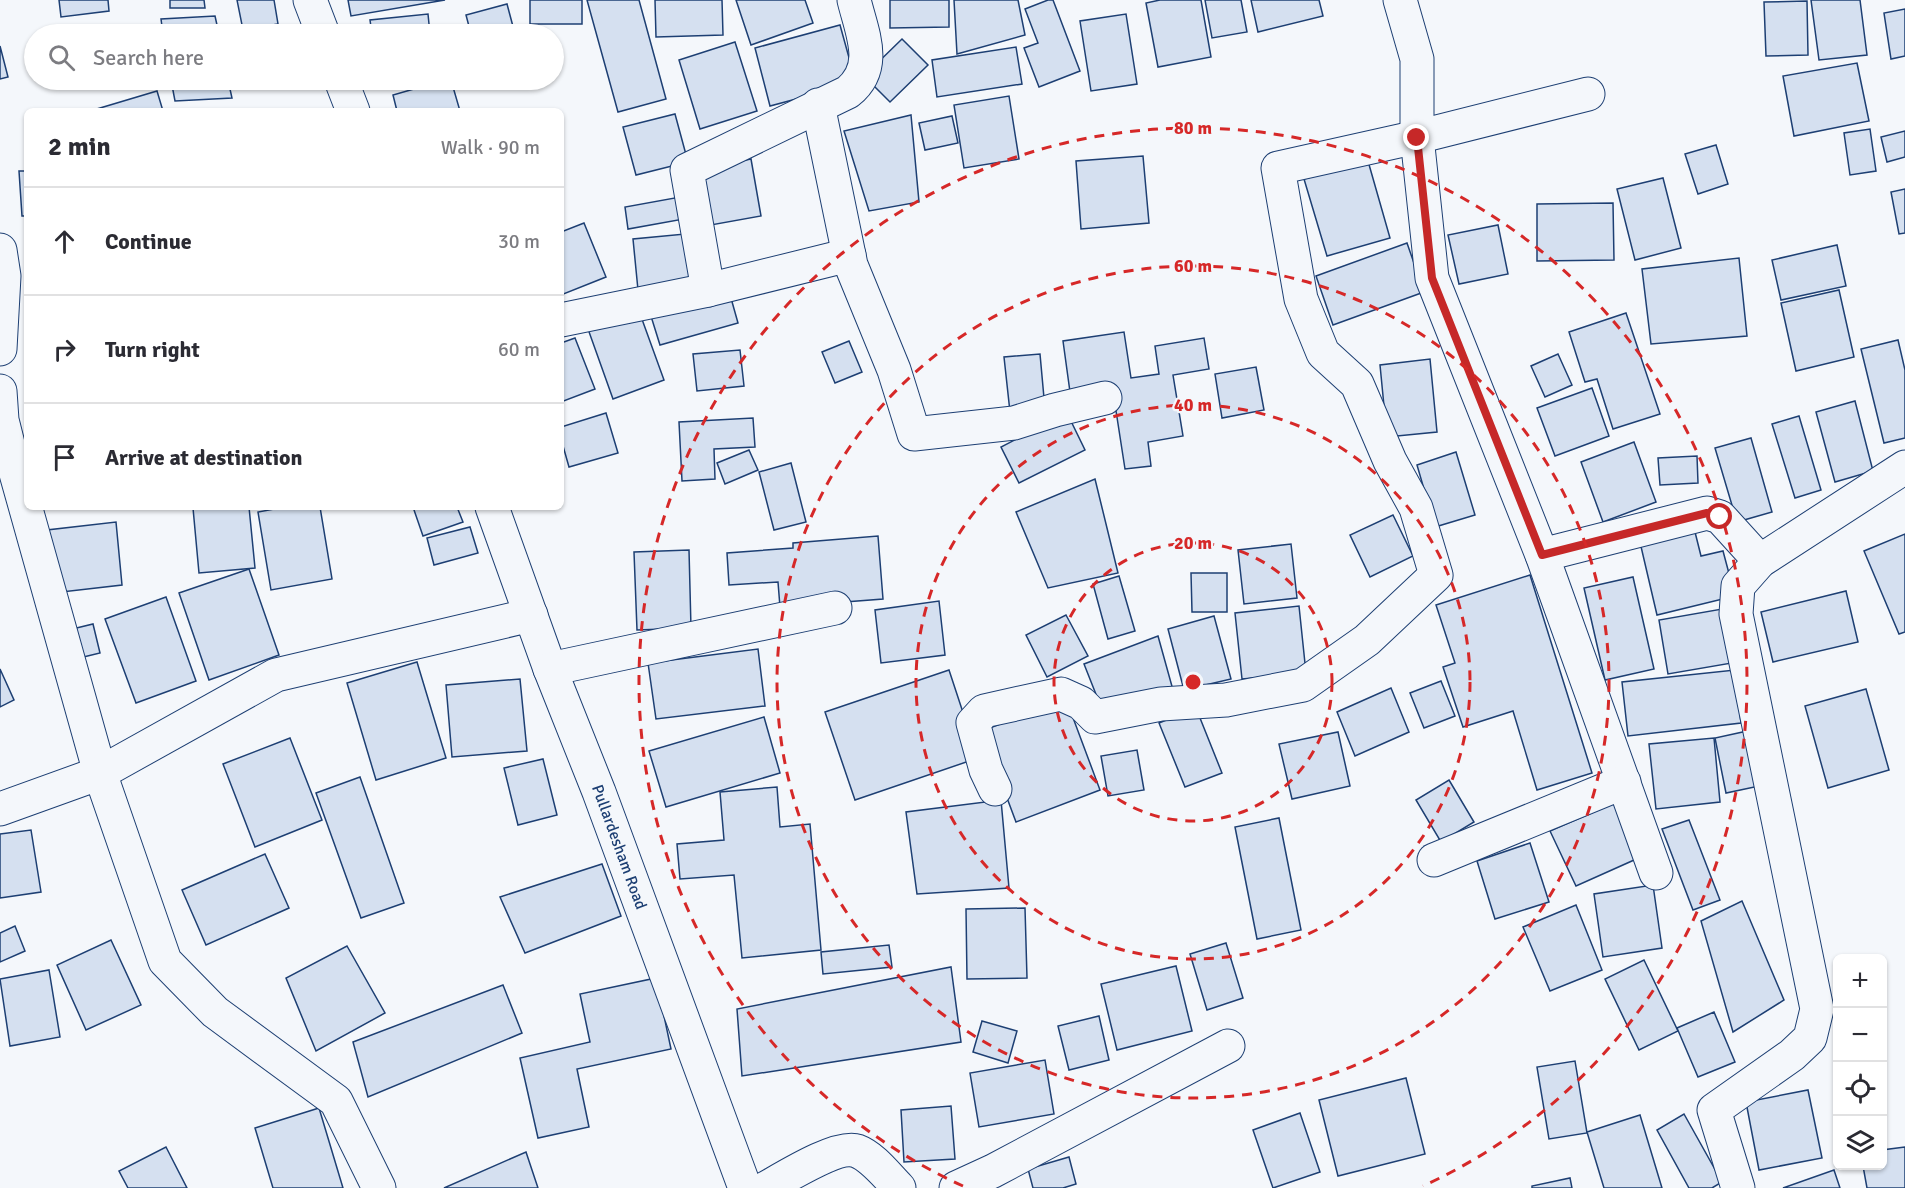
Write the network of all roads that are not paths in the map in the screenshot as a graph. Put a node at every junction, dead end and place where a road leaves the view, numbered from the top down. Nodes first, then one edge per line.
1 (310, 0) edge
2 (854, 0) edge
3 (1400, 0) edge
4 (319, 24) edge
5 (345, 90) edge
6 (1588, 94) dead end
7 (818, 105) junction
8 (352, 108) edge
9 (1417, 138) junction
10 (0, 250) edge
11 (849, 255) junction
12 (708, 290) junction
13 (564, 319) edge
14 (0, 349) edge
15 (0, 391) edge
16 (1106, 398) dead end
17 (1905, 467) edge
18 (24, 502) edge
19 (26, 510) edge
20 (493, 510) edge
21 (1542, 555) junction
22 (1760, 561) junction
23 (835, 608) dead end
24 (531, 615) junction
25 (550, 669) junction
26 (100, 773) junction
27 (1624, 782) junction
28 (995, 789) dead end
29 (0, 809) edge
30 (1434, 860) dead end
31 (1656, 873) dead end
32 (1228, 1046) dead end
33 (379, 1188) edge
34 (745, 1188) edge
35 (766, 1188) edge
36 (900, 1188) edge
37 (956, 1188) edge
38 (1738, 1188) edge

1 - 4 street
2 - 7 street
3 - 9 street
5 - 8 street
6 - 9 street
7 - 11 street
7 - 12 street
9 - 21 street
9 - 28 street
10 - 14 street
11 - 12 street
11 - 16 street
12 - 13 street
15 - 18 street
17 - 22 street
19 - 26 street
20 - 24 street, Pullardesham Road
21 - 22 street
21 - 27 street
22 - 38 street
23 - 25 street
24 - 25 street, Pullardesham Road
24 - 26 street
25 - 34 street, Pullardesham Road
26 - 29 street
26 - 33 street
27 - 30 street
27 - 31 street
32 - 37 street
35 - 36 street

